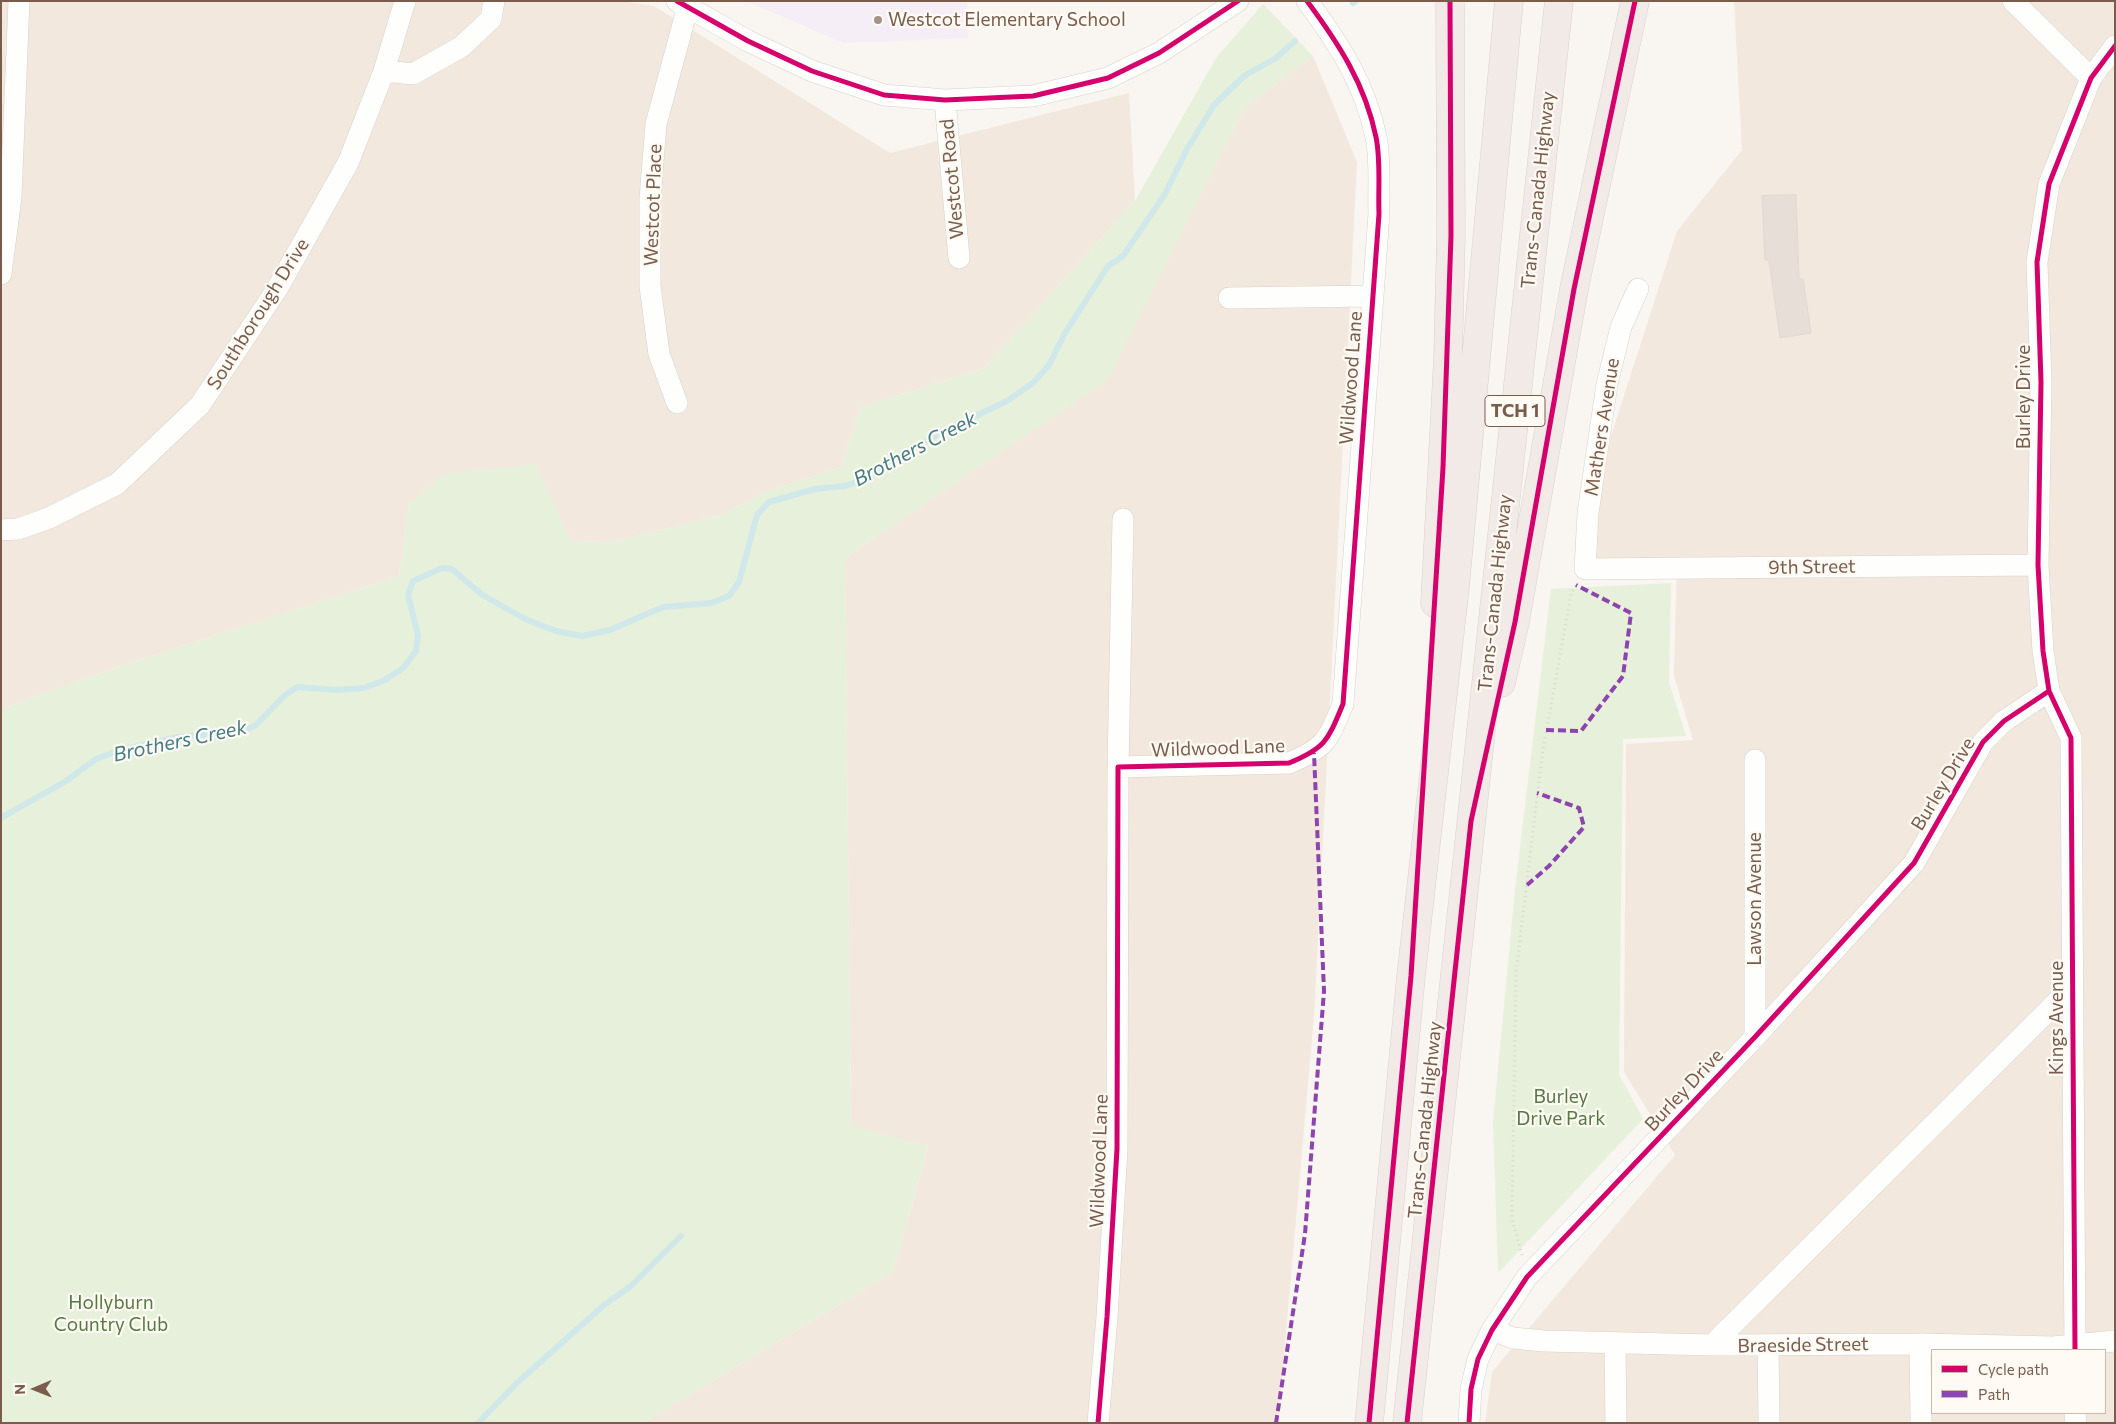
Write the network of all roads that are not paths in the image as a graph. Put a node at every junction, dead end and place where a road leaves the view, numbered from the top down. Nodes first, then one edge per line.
1 (19, 1) edge
2 (405, 1) edge
3 (494, 1) edge
4 (1238, 1) edge
5 (1307, 1) edge
6 (1450, 1) edge
7 (1509, 1) edge
8 (1559, 1) edge
9 (1635, 1) edge
10 (2013, 1) edge
11 (682, 4) edge
12 (2115, 46) edge
13 (384, 71) junction
14 (2091, 78) junction
15 (946, 100) junction
16 (959, 258) dead end
17 (1, 274) edge
18 (1638, 289) dead end
19 (1372, 296) junction
20 (1229, 298) dead end
21 (677, 403) dead end
22 (1123, 519) dead end
23 (1, 530) edge
24 (2038, 564) junction
25 (1586, 569) joint
26 (2049, 691) junction
27 (1755, 760) dead end
28 (1118, 767) junction
29 (1471, 821) junction
30 (1411, 976) junction
31 (2072, 987) junction
32 (1755, 1037) junction
33 (1492, 1330) junction
34 (2115, 1341) edge
35 (1615, 1343) junction
36 (1920, 1344) junction
37 (1768, 1345) junction
38 (1712, 1346) junction
39 (2075, 1347) edge
40 (1098, 1423) edge
41 (1368, 1423) edge
42 (1407, 1423) edge
43 (1470, 1423) edge
44 (1616, 1423) edge
45 (1769, 1423) edge
46 (1921, 1423) edge

1 - 17 street
2 - 13 street, Southborough Drive
3 - 13 street
4 - 15 street, Westcot Road
5 - 19 street, Wildwood Lane
6 - 30 highway
7 - 30 highway, Trans-Canada Highway / TCH 1
8 - 29 highway, Trans-Canada Highway / TCH 1
9 - 29 highway
10 - 14 street
11 - 15 street, Westcot Road
11 - 21 street, Westcot Place
12 - 14 street, Burley Drive
13 - 23 street, Southborough Drive
14 - 24 street, Burley Drive
15 - 16 street, Westcot Road
18 - 25 street, Mathers Avenue
19 - 20 street
19 - 28 street, Wildwood Lane
22 - 28 street, Wildwood Lane
24 - 25 street, 9th Street
24 - 26 street, Burley Drive
26 - 31 street, Kings Avenue
26 - 32 street, Burley Drive
27 - 32 street, Lawson Avenue
28 - 40 street, Wildwood Lane
29 - 42 highway, Trans-Canada Highway / TCH 1
30 - 41 highway, Trans-Canada Highway / TCH 1
31 - 38 street
31 - 39 street, Kings Avenue
32 - 33 street, Burley Drive
33 - 35 street, Braeside Street
33 - 43 street
34 - 39 street, Braeside Street
35 - 38 street, Braeside Street
35 - 44 street
36 - 37 street, Braeside Street
36 - 39 street, Braeside Street
36 - 46 street
37 - 38 street, Braeside Street
37 - 45 street

